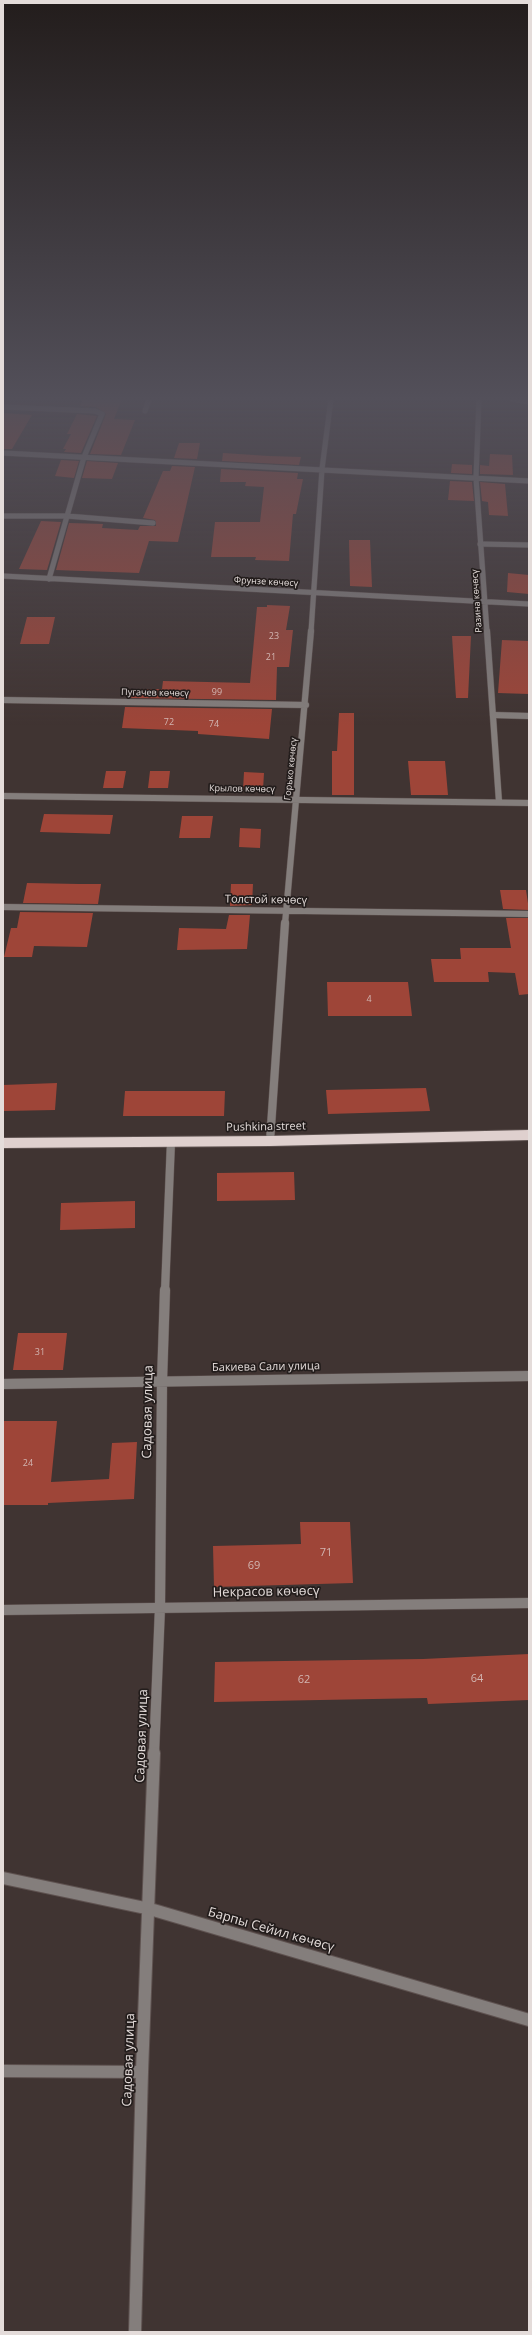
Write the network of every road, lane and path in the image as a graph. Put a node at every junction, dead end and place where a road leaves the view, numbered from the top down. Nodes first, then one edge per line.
1 (69, 508) edge
2 (319, 508) edge
3 (478, 508) edge
4 (3, 516) edge
5 (67, 516) junction
6 (153, 523) dead end
7 (480, 544) junction
8 (529, 545) edge
9 (3, 576) edge
10 (49, 579) junction
11 (314, 592) junction
12 (485, 601) junction
13 (529, 604) edge
14 (3, 700) edge
15 (306, 705) junction
16 (493, 715) junction
17 (529, 716) edge
18 (3, 796) edge
19 (296, 799) junction
20 (498, 802) junction
21 (529, 803) edge
22 (3, 906) edge
23 (286, 912) junction
24 (529, 914) edge
25 (529, 1135) edge
26 (171, 1141) junction
27 (270, 1141) junction
28 (3, 1143) edge
29 (529, 1376) edge
30 (162, 1381) junction
31 (3, 1384) edge
32 (529, 1603) edge
33 (160, 1607) junction
34 (3, 1610) edge
35 (3, 1878) edge
36 (150, 1910) junction
37 (529, 2020) edge
38 (3, 2071) edge
39 (142, 2072) junction
40 (135, 2332) edge

1 - 5 street
2 - 11 street, Горько көчөсү
3 - 7 street, Разина көчөсү
4 - 5 street
5 - 6 street
5 - 10 street
7 - 8 street
7 - 12 street, Разина көчөсү
9 - 10 street, Фрунзе көчөсү
10 - 11 street, Фрунзе көчөсү
11 - 12 street, Фрунзе көчөсү
11 - 15 street, Горько көчөсү
12 - 13 street, Фрунзе көчөсү
12 - 16 street, Разина көчөсү
14 - 15 street, Пугачев көчөсү
15 - 19 street, Горько көчөсү
16 - 17 street
16 - 20 street, Разина көчөсү
18 - 19 street, Крылов көчөсү
19 - 20 street, Крылов көчөсү
19 - 23 street, Горько көчөсү
20 - 21 street, Крылов көчөсү
22 - 23 street, Толстой көчөсү
23 - 24 street, Толстой көчөсү
23 - 27 street, Горько көчөсү
25 - 27 highway, Pushkina street
26 - 27 highway, Pushkina street
26 - 28 highway, Pushkina street
26 - 30 street, Садовая улица
29 - 30 street, Бакиева Сали улица
30 - 31 street, Бакиева Сали улица
30 - 33 street, Садовая улица
32 - 33 street, Некрасов көчөсү
33 - 34 street, Некрасов көчөсү
33 - 36 street, Садовая улица
35 - 36 street, Барпы Сейил көчөсү
36 - 37 street, Барпы Сейил көчөсү
36 - 39 street, Садовая улица
38 - 39 street
39 - 40 street, Садовая улица

